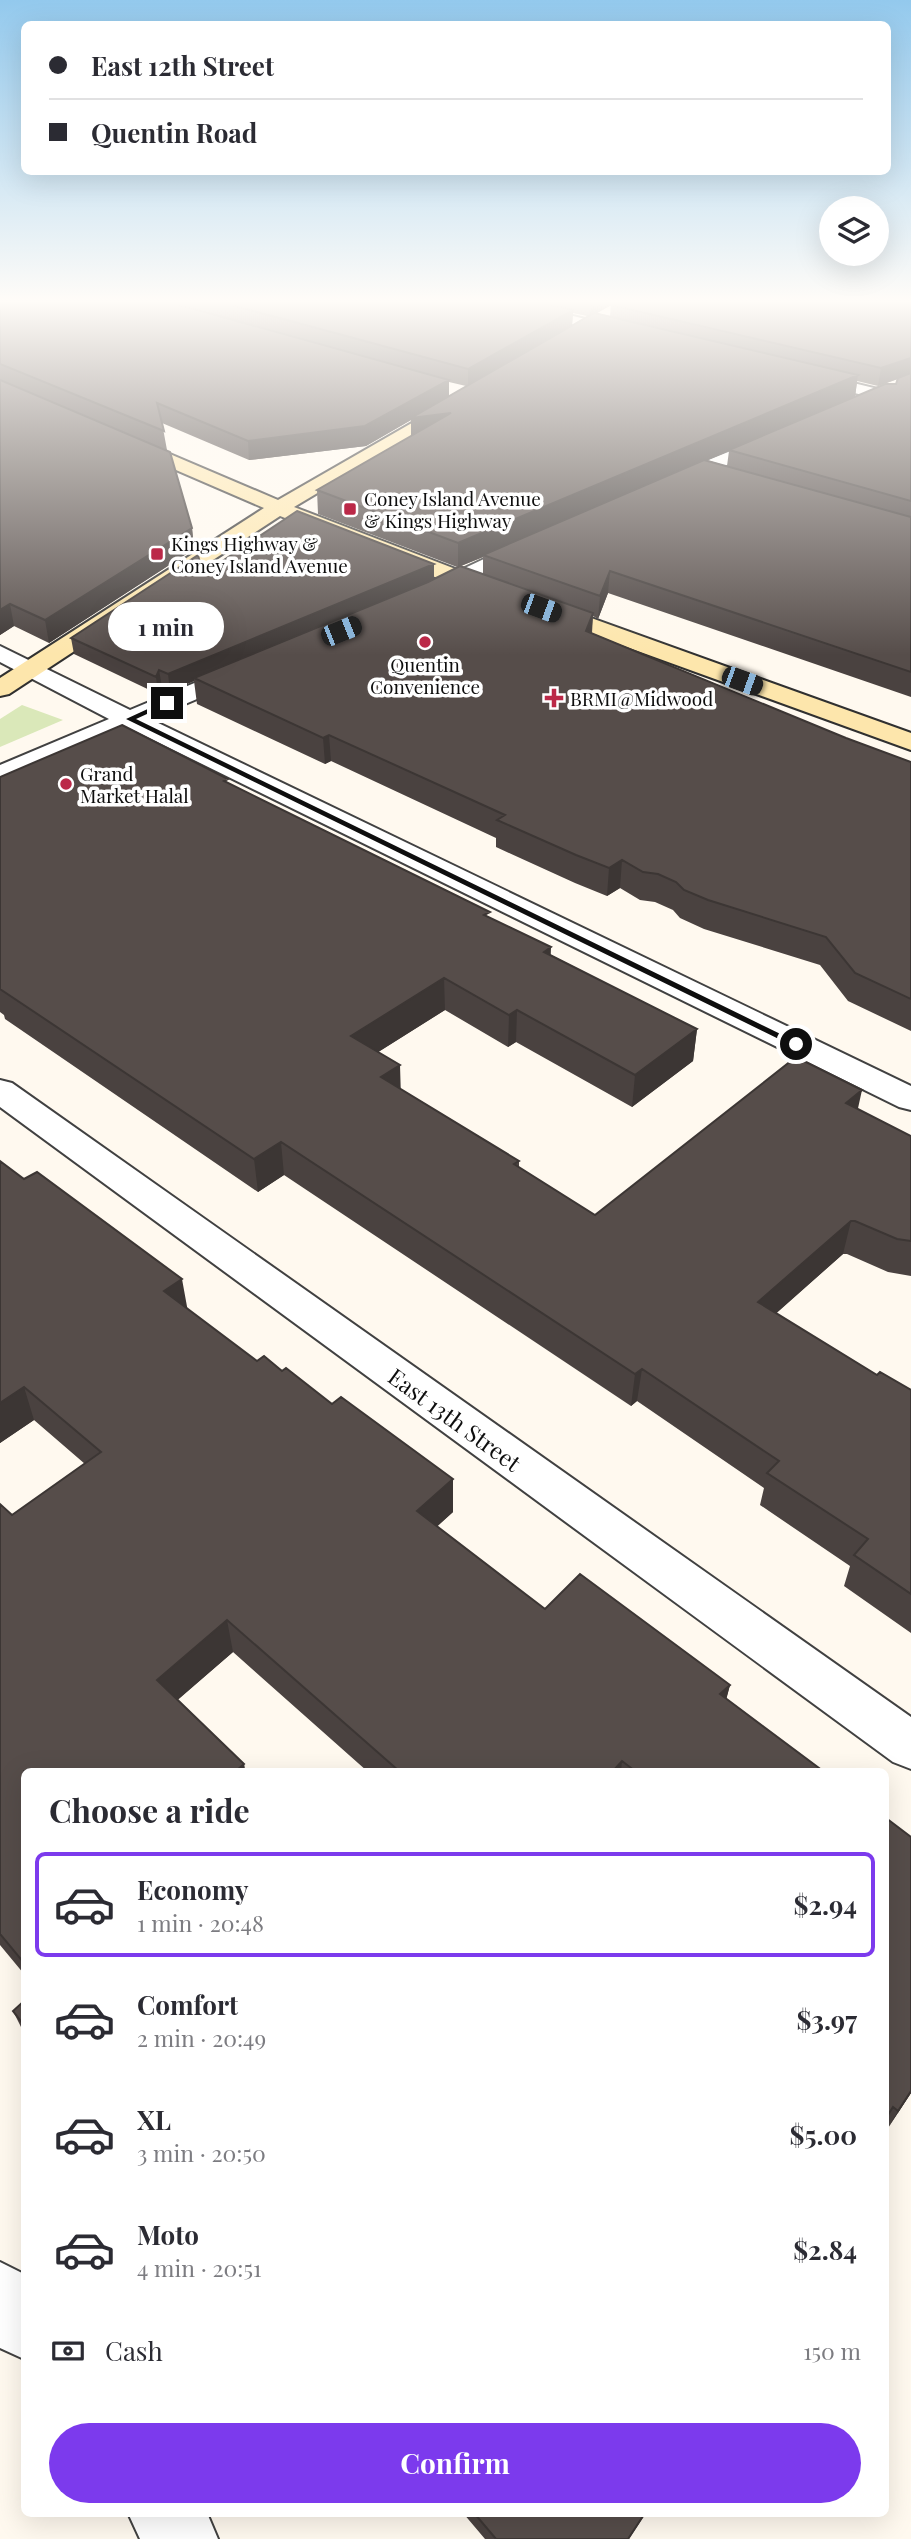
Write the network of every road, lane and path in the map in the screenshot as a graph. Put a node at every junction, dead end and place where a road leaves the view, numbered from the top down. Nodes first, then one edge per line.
1 (429, 418) edge
2 (787, 433) edge
3 (108, 434) edge
4 (698, 470) junction
5 (734, 481) edge
6 (648, 492) edge
7 (278, 507) junction
8 (548, 536) edge
9 (458, 578) junction
10 (410, 602) edge
11 (0, 653) edge
12 (265, 662) edge
13 (30, 669) junction
14 (0, 689) edge
15 (130, 719) junction
16 (911, 742) edge
17 (0, 774) edge
18 (0, 1091) edge
19 (911, 1099) edge
20 (911, 1746) edge
21 (0, 2294) edge
22 (21, 2323) edge
23 (166, 2517) edge
24 (183, 2539) edge

1 - 7 main road
2 - 4 street
3 - 7 main road
4 - 5 street
4 - 6 street
7 - 9 main road
7 - 13 main road
8 - 9 street
9 - 10 street
9 - 16 main road
11 - 13 street
12 - 15 street
13 - 14 main road
13 - 15 street
15 - 17 street
15 - 19 street
18 - 20 street, East 13th Street
21 - 22 street
23 - 24 street

